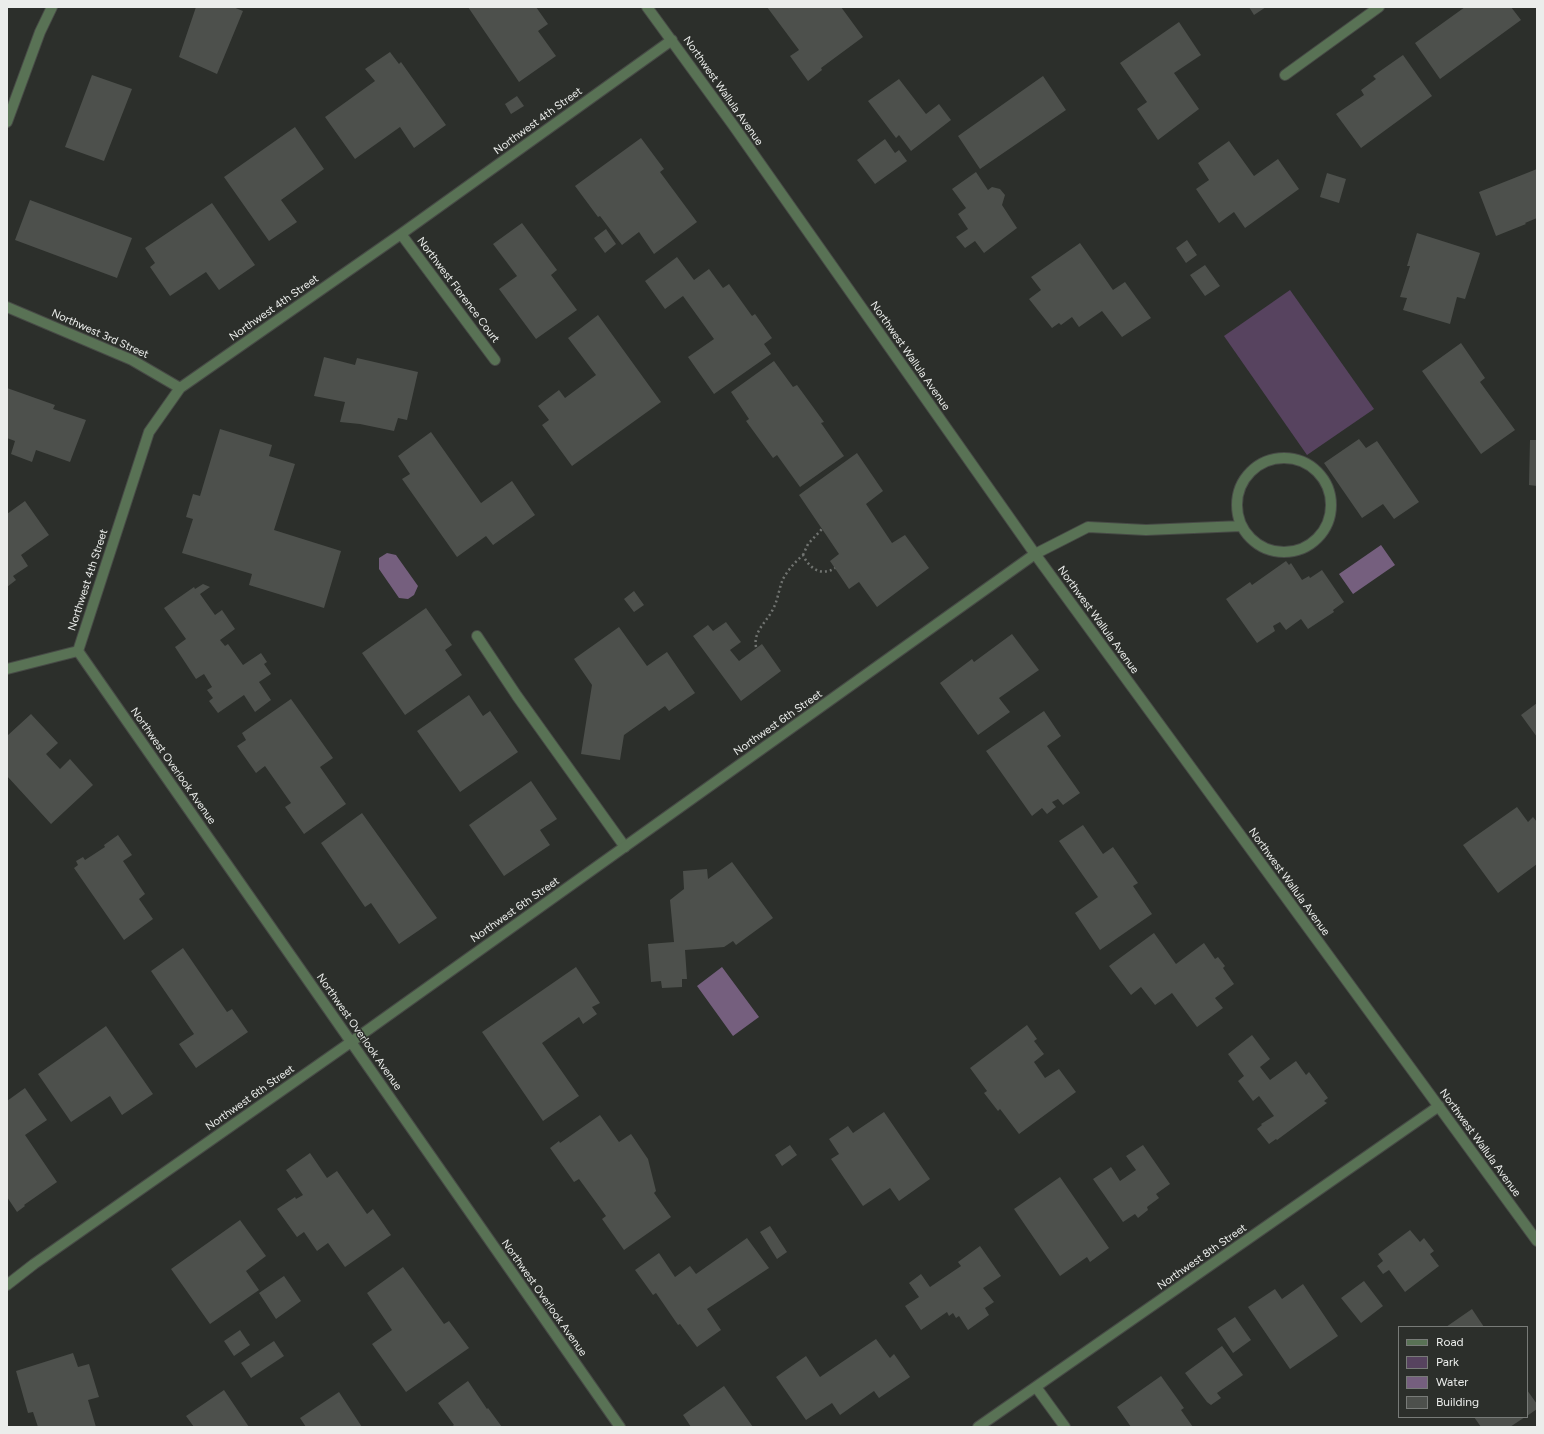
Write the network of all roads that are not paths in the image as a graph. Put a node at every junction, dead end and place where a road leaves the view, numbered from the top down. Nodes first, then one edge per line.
1 (52, 7) edge
2 (647, 7) edge
3 (1379, 7) edge
4 (672, 40) junction
5 (1285, 75) dead end
6 (7, 122) edge
7 (401, 234) junction
8 (7, 307) edge
9 (495, 360) dead end
10 (180, 388) junction
11 (1241, 526) junction
12 (1035, 554) junction
13 (477, 636) dead end
14 (78, 651) junction
15 (7, 668) edge
16 (625, 847) junction
17 (351, 1042) junction
18 (1439, 1106) junction
19 (1537, 1241) edge
20 (7, 1285) edge
21 (1036, 1387) junction
22 (620, 1427) edge
23 (978, 1427) edge
24 (1065, 1427) edge

1 - 6 street
2 - 4 street, Northwest Wallula Avenue
3 - 5 street
4 - 7 street, Northwest 4th Street
4 - 12 street, Northwest Wallula Avenue
7 - 9 street, Northwest Florence Court
7 - 10 street, Northwest 4th Street
8 - 10 street, Northwest 3rd Street
10 - 14 street, Northwest 4th Street
11 - 11 street
11 - 12 street, Northwest 6th Street
12 - 16 street, Northwest 6th Street
12 - 18 street, Northwest Wallula Avenue
13 - 16 street
14 - 15 street
14 - 17 street, Northwest Overlook Avenue
16 - 17 street, Northwest 6th Street
17 - 20 street, Northwest 6th Street
17 - 22 street, Northwest Overlook Avenue
18 - 19 street, Northwest Wallula Avenue
18 - 21 street, Northwest 8th Street
21 - 23 street, Northwest 8th Street
21 - 24 street

